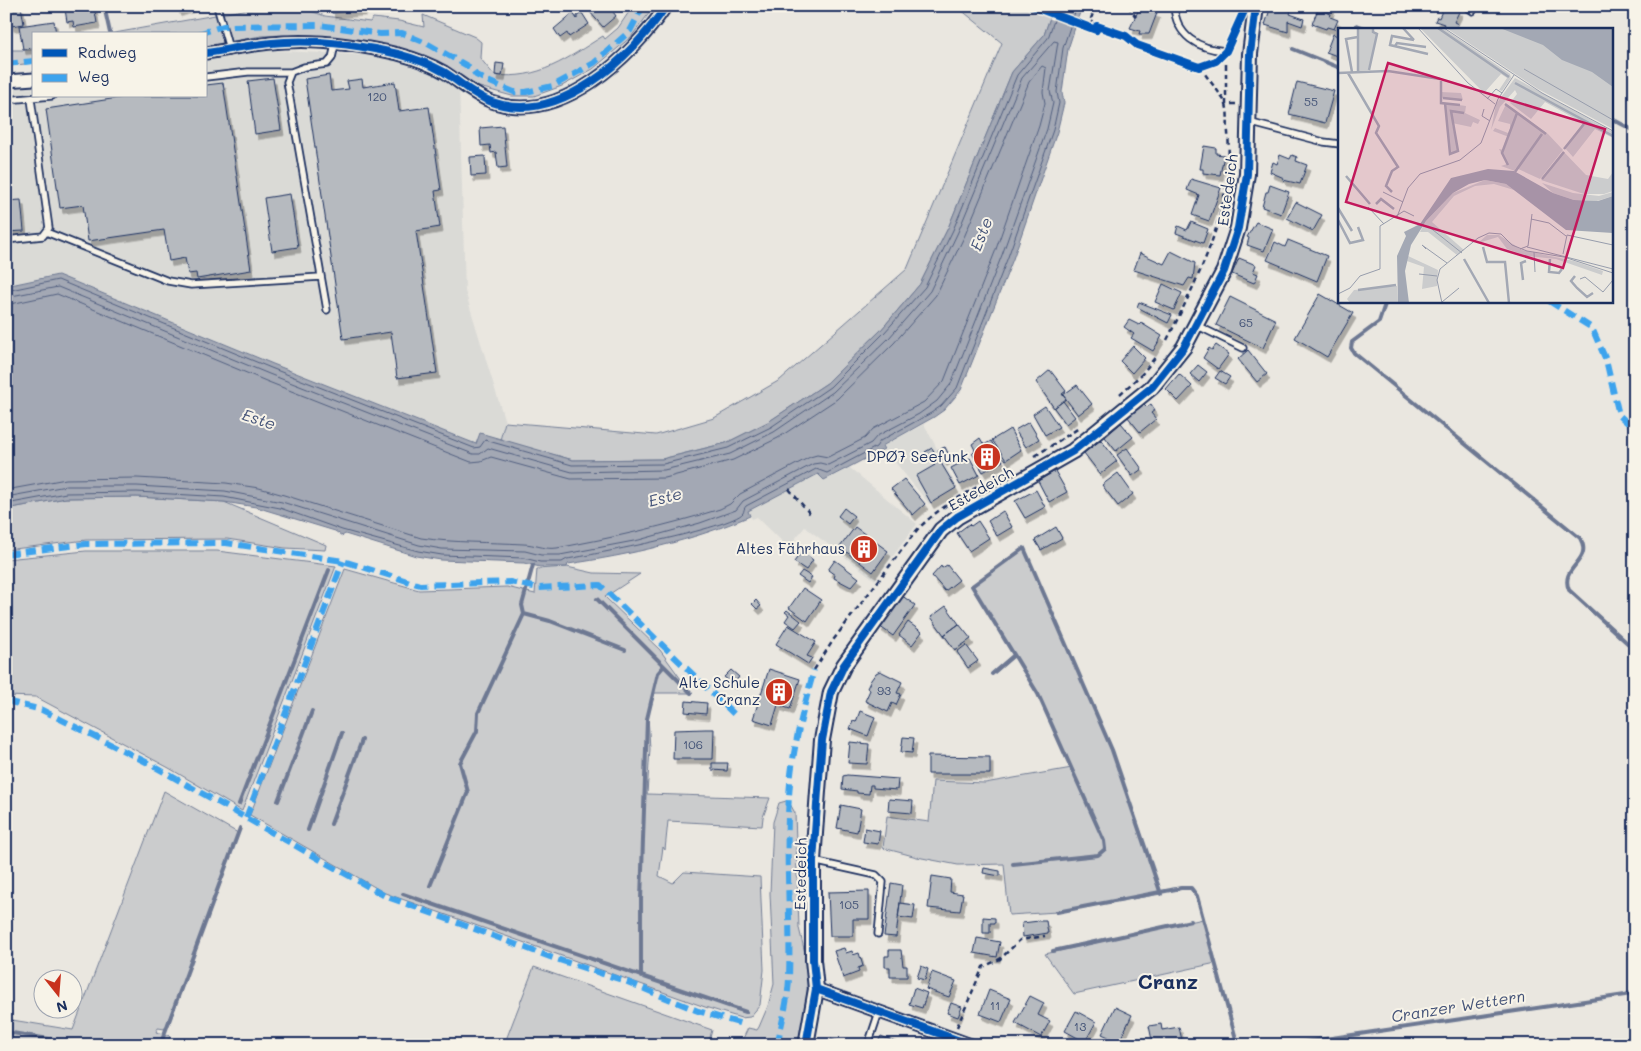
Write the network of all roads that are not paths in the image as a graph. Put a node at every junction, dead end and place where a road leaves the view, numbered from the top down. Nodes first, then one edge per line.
1 (217, 6) edge
2 (666, 6) edge
3 (1174, 6) edge
4 (1248, 6) edge
5 (1256, 6) edge
6 (1466, 6) edge
7 (1473, 11) dead end
8 (1137, 44) road end
9 (335, 45) junction
10 (229, 49) junction
11 (1226, 51) junction
12 (208, 53) edge
13 (291, 72) junction
14 (208, 77) edge
15 (32, 79) edge
16 (6, 81) edge
17 (38, 98) edge
18 (31, 99) junction
19 (6, 100) edge
20 (1248, 122) junction
21 (1338, 144) edge
22 (46, 232) junction
23 (6, 240) edge
24 (321, 277) junction
25 (327, 310) dead end
26 (1196, 325) junction
27 (1243, 348) dead end
28 (813, 861) junction
29 (878, 934) dead end
30 (816, 989) junction
31 (879, 1012) junction
32 (806, 1045) edge
33 (868, 1045) edge
34 (971, 1045) edge

1 - 10 lane
2 - 9 street
3 - 11 lane
4 - 11 lane
5 - 20 street, Estedeich
6 - 7 lane
8 - 11 lane
9 - 10 street
9 - 13 lane
10 - 12 street
13 - 14 lane
13 - 24 lane
15 - 16 street
17 - 18 lane
18 - 19 lane
18 - 22 lane
20 - 21 lane
20 - 26 street, Estedeich
22 - 23 lane
22 - 24 lane
24 - 25 lane
26 - 27 lane
26 - 28 street, Estedeich
28 - 29 lane
28 - 30 street, Estedeich
30 - 31 street
30 - 32 street, Estedeich
31 - 33 lane
31 - 34 street

